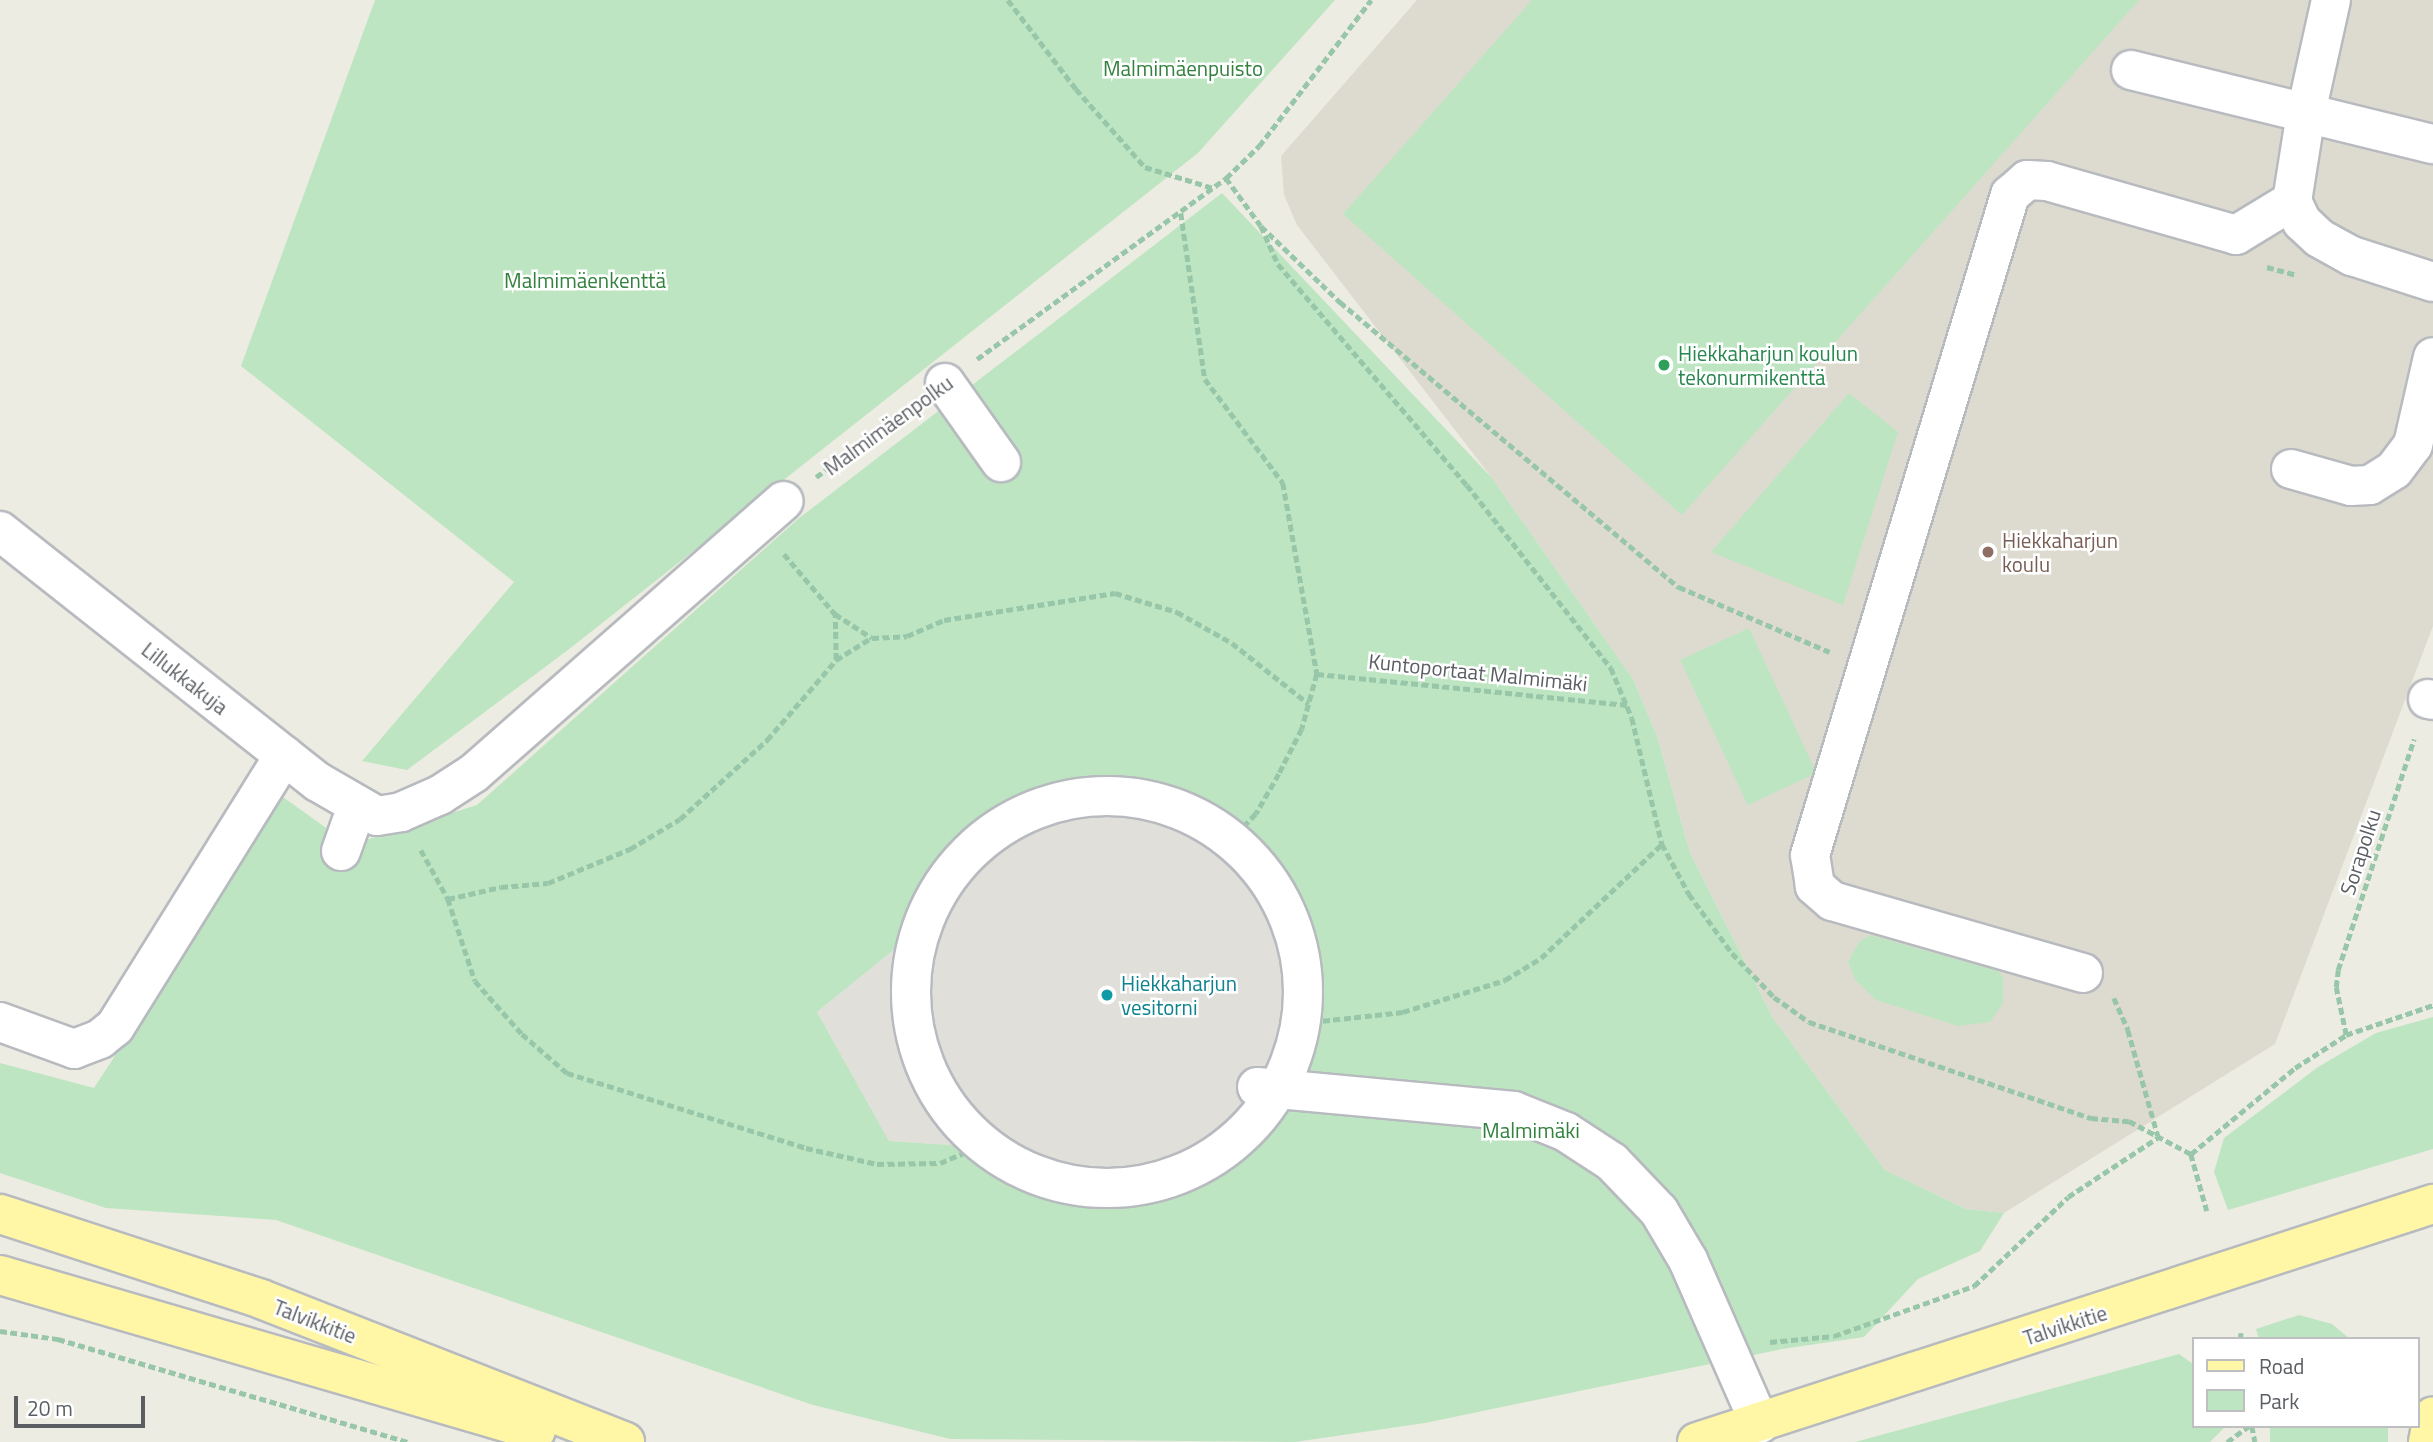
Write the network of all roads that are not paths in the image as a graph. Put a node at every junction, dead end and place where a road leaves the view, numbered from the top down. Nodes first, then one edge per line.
1 (2331, 0) edge
2 (2131, 70) dead end
3 (2305, 113) junction
4 (2433, 144) edge
5 (2292, 201) junction
6 (2433, 282) edge
7 (2433, 357) edge
8 (945, 383) road end
9 (1001, 462) dead end
10 (2291, 469) dead end
11 (771, 512) road end
12 (0, 531) edge
13 (284, 755) junction
14 (378, 811) junction
15 (341, 851) dead end
16 (2083, 973) road end
17 (0, 1022) edge
18 (1267, 1089) junction
19 (2433, 1205) edge
20 (0, 1214) edge
21 (0, 1275) edge
22 (2433, 1416) edge
23 (1760, 1424) junction
24 (574, 1442) edge
25 (625, 1442) edge
26 (1697, 1442) edge
27 (2428, 1442) edge

1 - 3 street
2 - 3 street
3 - 4 street
3 - 5 street
5 - 6 street
5 - 16 street
7 - 10 street
8 - 9 street
11 - 14 street
12 - 13 street, Lillukkakuja
13 - 14 street, Lillukkakuja
13 - 17 street
14 - 15 street
18 - 18 street
18 - 23 street
19 - 23 main road, Talvikkitie
20 - 25 main road, Talvikkitie
21 - 24 main road, Talvikkitie
22 - 27 main road
23 - 26 main road, Talvikkitie

